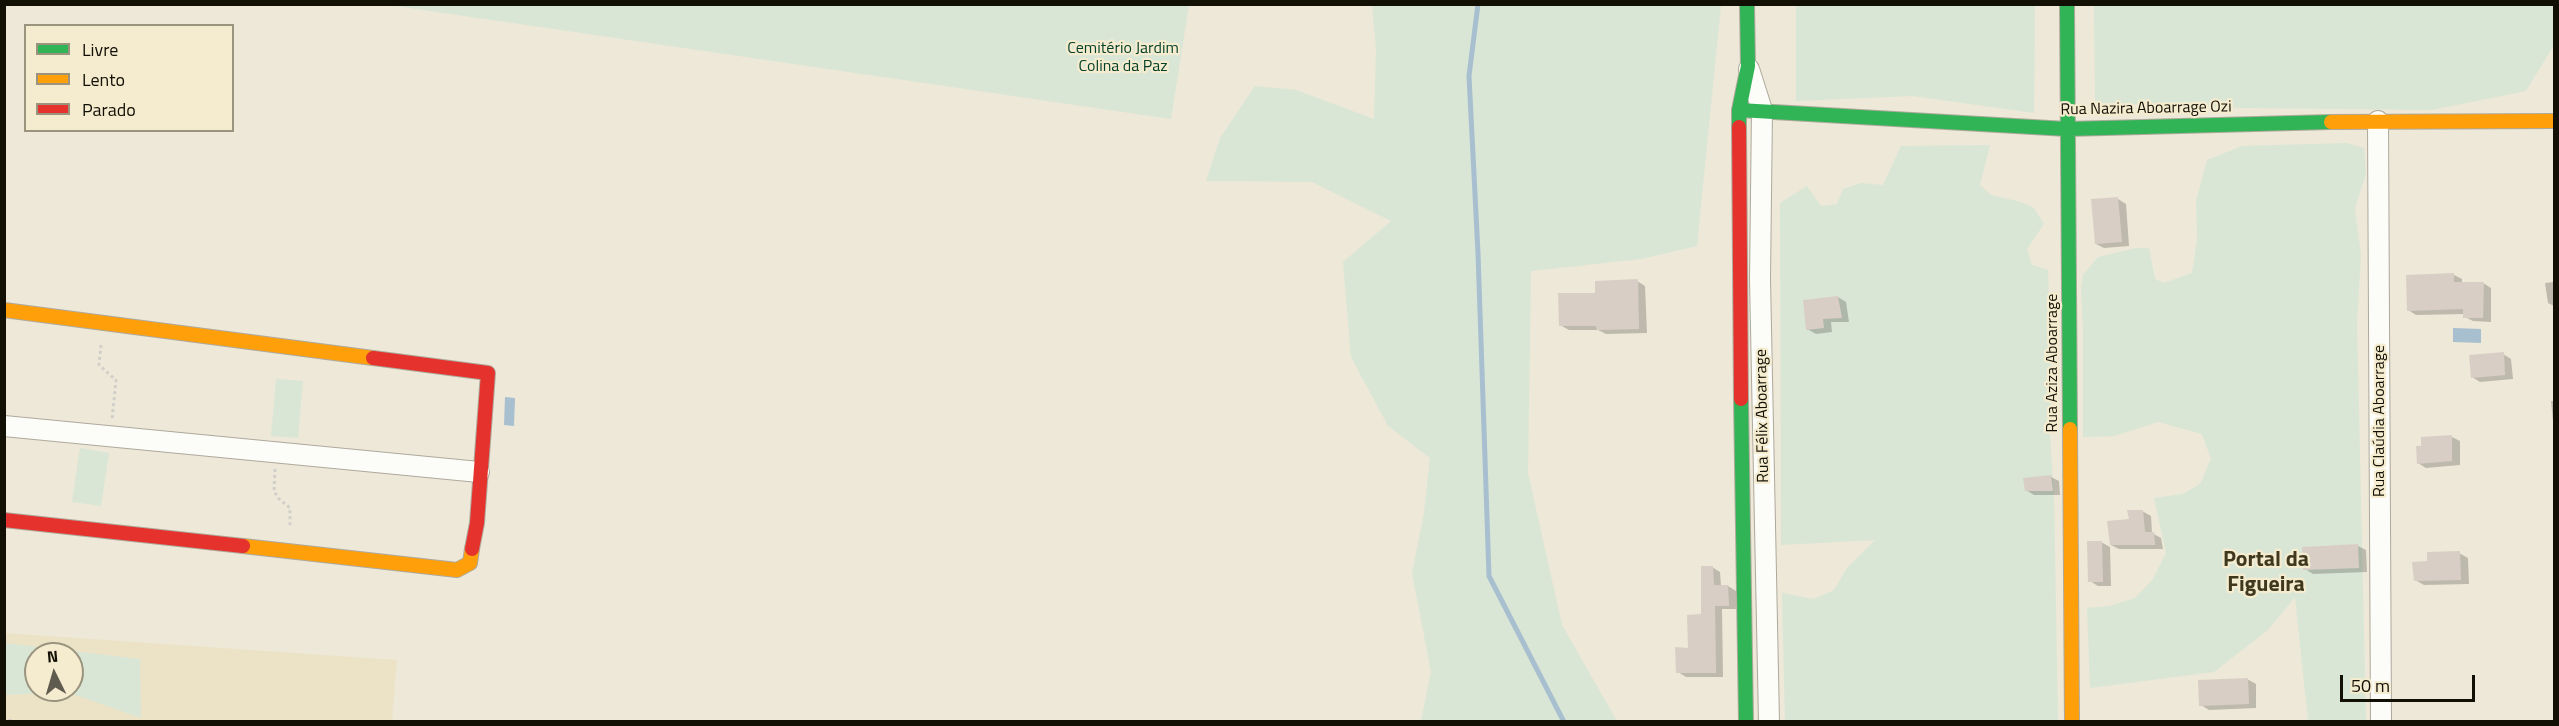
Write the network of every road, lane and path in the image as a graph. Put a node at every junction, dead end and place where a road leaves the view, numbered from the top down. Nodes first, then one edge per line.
1 (1747, 4) edge
2 (2067, 4) edge
3 (1748, 66) junction
4 (1762, 110) junction
5 (1739, 111) junction
6 (2379, 121) junction
7 (2554, 121) edge
8 (2067, 129) junction
9 (4, 310) edge
10 (103, 323) junction
11 (4, 426) edge
12 (111, 436) junction
13 (276, 452) junction
14 (479, 472) junction
15 (4, 520) edge
16 (291, 552) junction
17 (10, 716) dead end
18 (10, 722) edge
19 (1746, 722) edge
20 (1769, 722) edge
21 (2072, 722) edge
22 (2381, 722) edge

1 - 3 street, Rua Félix Aboarrage
2 - 8 street, Rua Aziza Aboarrage
3 - 4 street, Rua Félix Aboarrage
3 - 5 street, Rua Félix Aboarrage
4 - 5 street, Rua Nazira Aboarrage Ozi
4 - 8 street, Rua Nazira Aboarrage Ozi
4 - 20 street, Rua Félix Aboarrage
5 - 19 street, Rua Félix Aboarrage
6 - 7 street, Rua Nazira Aboarrage Ozi
6 - 8 street, Rua Nazira Aboarrage Ozi
6 - 22 street, Rua Claúdia Aboarrage
8 - 21 street, Rua Aziza Aboarrage
9 - 10 street
10 - 12 path
10 - 14 street
11 - 12 street
12 - 13 street
13 - 14 street
13 - 16 path
14 - 16 street
15 - 16 street
17 - 18 path

